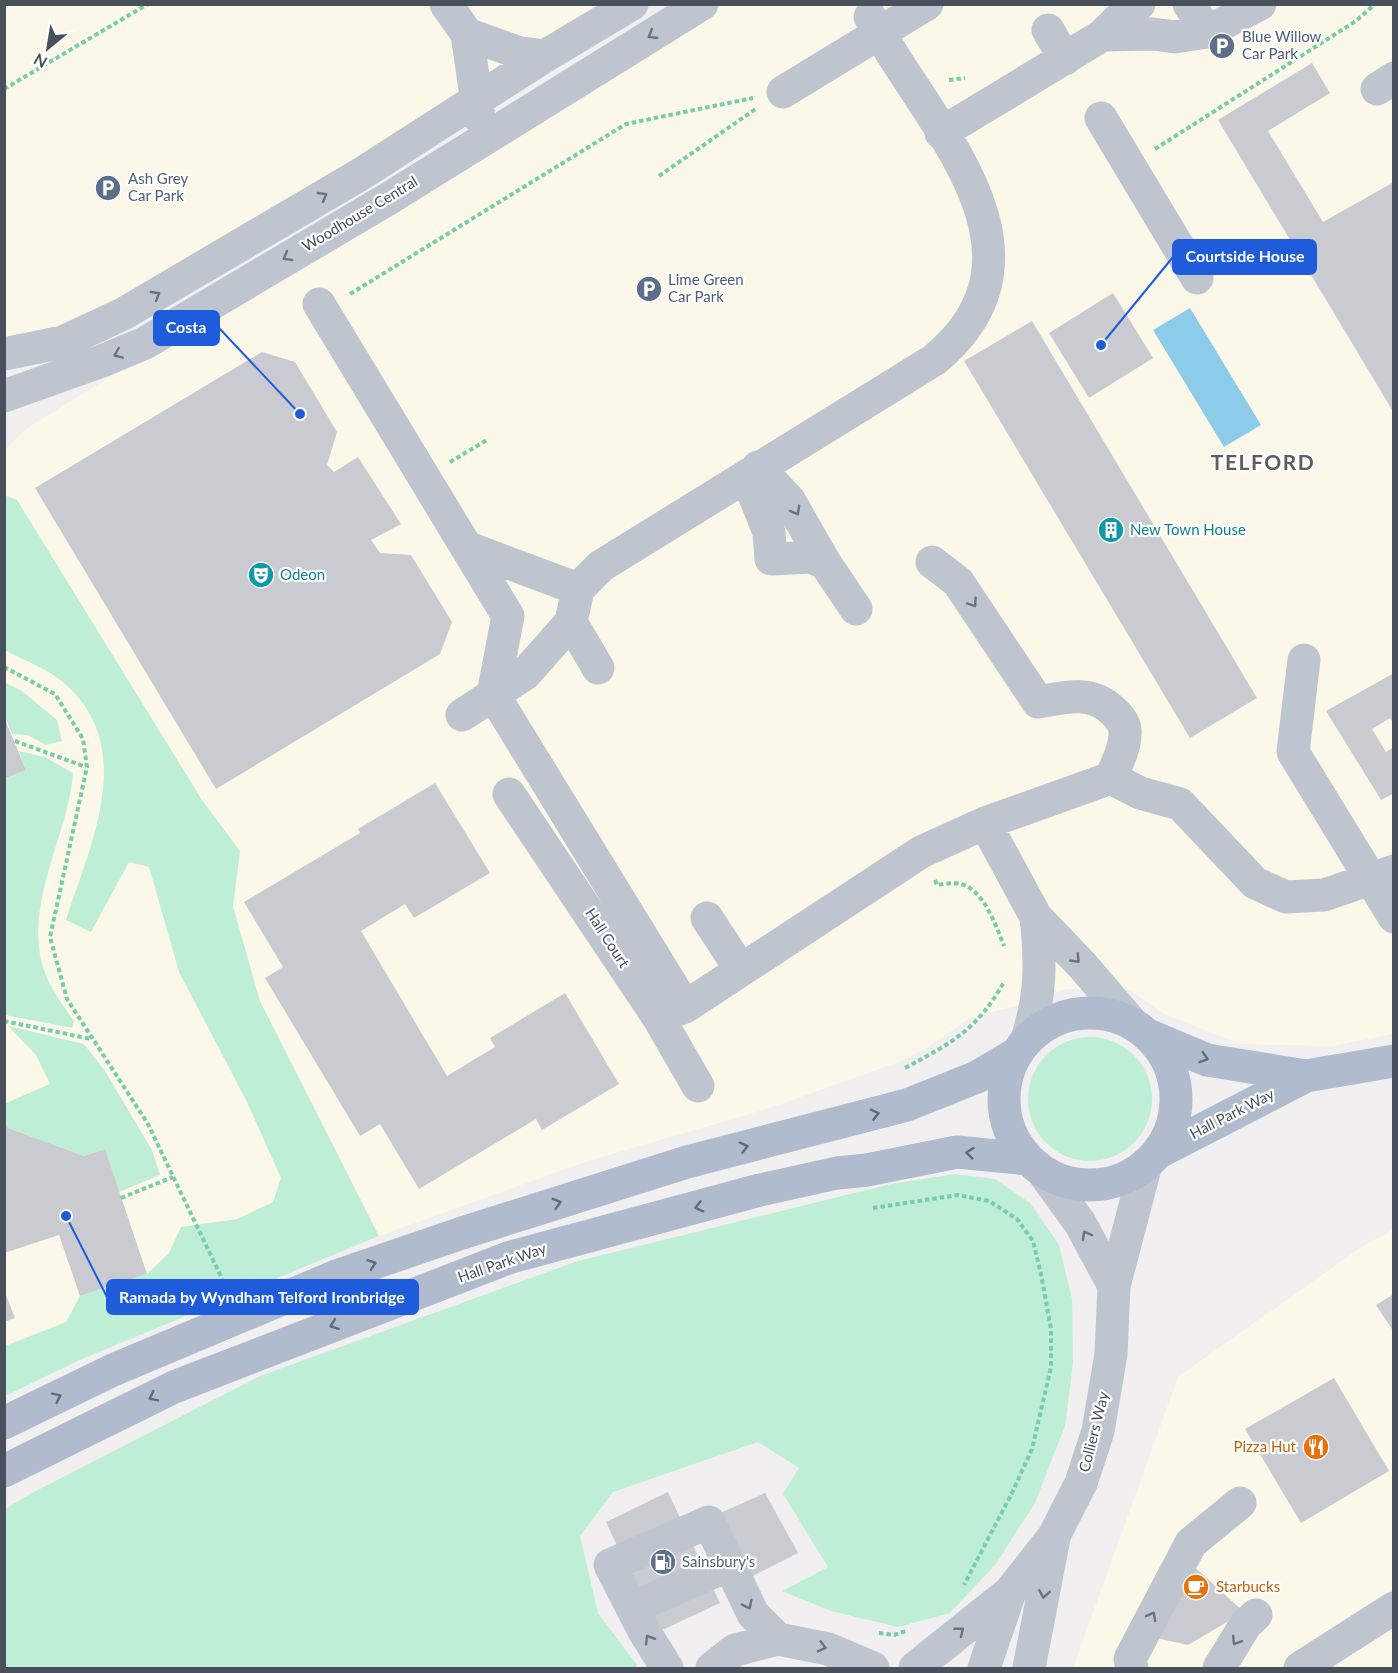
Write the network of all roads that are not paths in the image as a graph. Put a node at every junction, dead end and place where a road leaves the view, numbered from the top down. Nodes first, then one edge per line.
1 (446, 4) edge
2 (632, 4) edge
3 (702, 4) edge
4 (927, 4) edge
5 (1139, 4) edge
6 (1189, 4) edge
7 (1260, 4) edge
8 (866, 11) edge
9 (1048, 30) dead end
10 (1206, 32) junction
11 (467, 34) junction
12 (1103, 35) junction
13 (546, 56) junction
14 (1065, 58) junction
15 (783, 92) road end
16 (478, 99) junction
17 (1101, 118) dead end
18 (941, 133) junction
19 (481, 140) junction
20 (1197, 278) dead end
21 (319, 304) road end
22 (4, 354) edge
23 (4, 396) edge
24 (758, 467) junction
25 (466, 547) junction
26 (932, 562) dead end
27 (825, 563) junction
28 (578, 589) junction
29 (856, 609) dead end
30 (571, 622) junction
31 (1304, 660) dead end
32 (598, 668) dead end
33 (493, 694) junction
34 (462, 715) dead end
35 (1111, 778) junction
36 (509, 794) dead end
37 (985, 823) junction
38 (1382, 875) edge
39 (1036, 917) junction
40 (1394, 917) edge
41 (708, 918) dead end
42 (741, 970) junction
43 (671, 1012) junction
44 (1140, 1029) junction
45 (1021, 1047) junction
46 (1394, 1061) edge
47 (1306, 1076) junction
48 (698, 1086) dead end
49 (1152, 1159) junction
50 (1036, 1166) junction
51 (1114, 1286) junction
52 (4, 1423) edge
53 (4, 1471) edge
54 (1240, 1503) dead end
55 (1054, 1536) junction
56 (729, 1565) junction
57 (1010, 1592) junction
58 (632, 1608) junction
59 (1394, 1608) edge
60 (1256, 1615) dead end
61 (778, 1639) junction
62 (667, 1668) edge
63 (711, 1668) edge
64 (873, 1668) edge
65 (915, 1668) edge
66 (984, 1668) edge
67 (1029, 1668) edge
68 (1132, 1668) edge
69 (1219, 1668) edge
70 (1300, 1668) edge

1 - 11 street
2 - 13 street
3 -> 19 street, Woodhouse Central
4 - 15 street
5 - 12 street
6 - 10 street
7 - 10 street
8 - 18 street, bridge
9 - 14 street
10 - 12 street
11 - 13 street
11 - 16 street
12 - 14 street
13 - 16 street
14 - 18 street
16 - 19 street
22 -> 16 street
17 - 20 street
18 - 24 street
19 -> 23 street, Woodhouse Central
21 - 25 street
24 -> 27 street
24 - 27 street
24 - 28 street
25 - 28 street
25 - 33 street
26 -> 35 street
27 - 29 street
28 - 30 street
30 - 32 street
30 - 33 street
31 - 38 street
33 - 34 street
33 - 43 street
35 - 37 street
35 - 38 street
36 - 43 street, Hall Court
37 - 39 street
37 - 42 street
38 - 40 street
39 -> 44 street
39 - 45 street
41 - 42 street
42 - 43 street
43 - 48 street, Hall Court
44 - 45 main road
44 -> 47 main road, Hall Park Way
44 - 49 main road
45 - 50 main road
52 -> 45 main road
46 - 47 main road, Hall Park Way
47 - 49 main road, Hall Park Way
49 - 50 main road
49 - 51 street, Colliers Way
51 -> 50 street
50 -> 53 main road, Hall Park Way
51 - 55 street, Colliers Way
68 -> 54 street
55 - 57 street, Colliers Way
55 -> 67 street
56 - 58 street
56 - 58 street
56 -> 61 street
65 -> 57 street, Colliers Way
57 - 66 street, Colliers Way
62 -> 58 street
59 - 70 street
60 -> 69 street
61 - 63 street
61 -> 64 street

